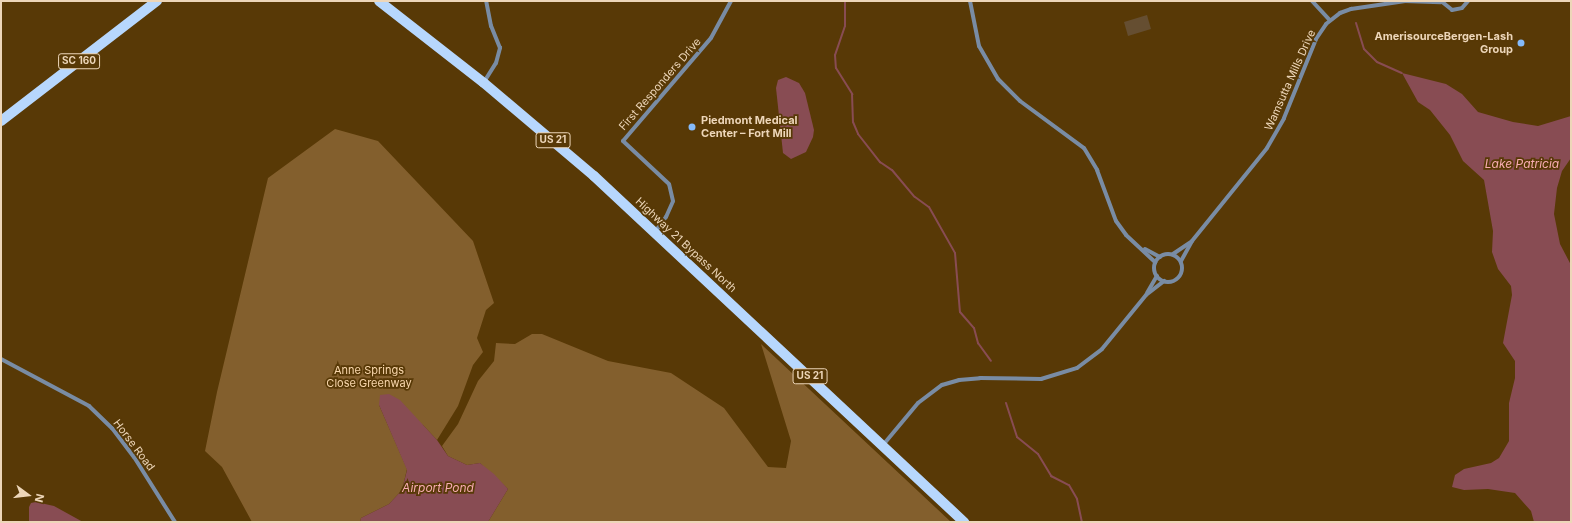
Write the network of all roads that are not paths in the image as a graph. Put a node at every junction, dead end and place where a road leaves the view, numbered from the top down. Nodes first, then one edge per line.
1 (157, 1) edge
2 (379, 1) edge
3 (486, 1) edge
4 (731, 1) edge
5 (970, 1) edge
6 (1312, 1) edge
7 (1404, 1) edge
8 (1468, 1) edge
9 (1441, 2) edge
10 (1330, 20) junction
11 (484, 83) junction
12 (1, 121) edge
13 (655, 232) junction
14 (1192, 241) junction
15 (1141, 247) junction
16 (1173, 254) junction
17 (1160, 257) junction
18 (1181, 261) junction
19 (1155, 262) junction
20 (1157, 276) junction
21 (1164, 281) junction
22 (1146, 295) junction
23 (1, 359) edge
24 (883, 446) junction
25 (175, 522) edge
26 (964, 522) edge

1 - 12 main road, SC 160 / SC 160
2 - 11 main road, Highway 21 Bypass North / US 21
3 - 11 street
4 - 13 street, First Responders Drive
5 - 15 street
6 - 10 street
7 - 9 street
7 - 10 street
8 - 9 street
10 - 14 street, Wamsutta Mills Drive
11 - 13 main road, Highway 21 Bypass North / US 21
13 - 24 main road, Highway 21 Bypass North / US 21
14 - 16 street, Wamsutta Mills Drive
14 - 18 street, Wamsutta Mills Drive
15 - 17 street
15 - 19 street
16 - 17 street, Wamsutta Mills Drive
16 - 18 street
17 - 19 street
18 - 21 street, Wamsutta Mills Drive
19 - 20 street
20 - 21 street
20 - 22 street, Wamsutta Mills Drive
21 - 22 street, Wamsutta Mills Drive
22 - 24 street, Wamsutta Mills Drive
23 - 25 street, Horse Road
24 - 26 main road, Highway 21 Bypass North / US 21

